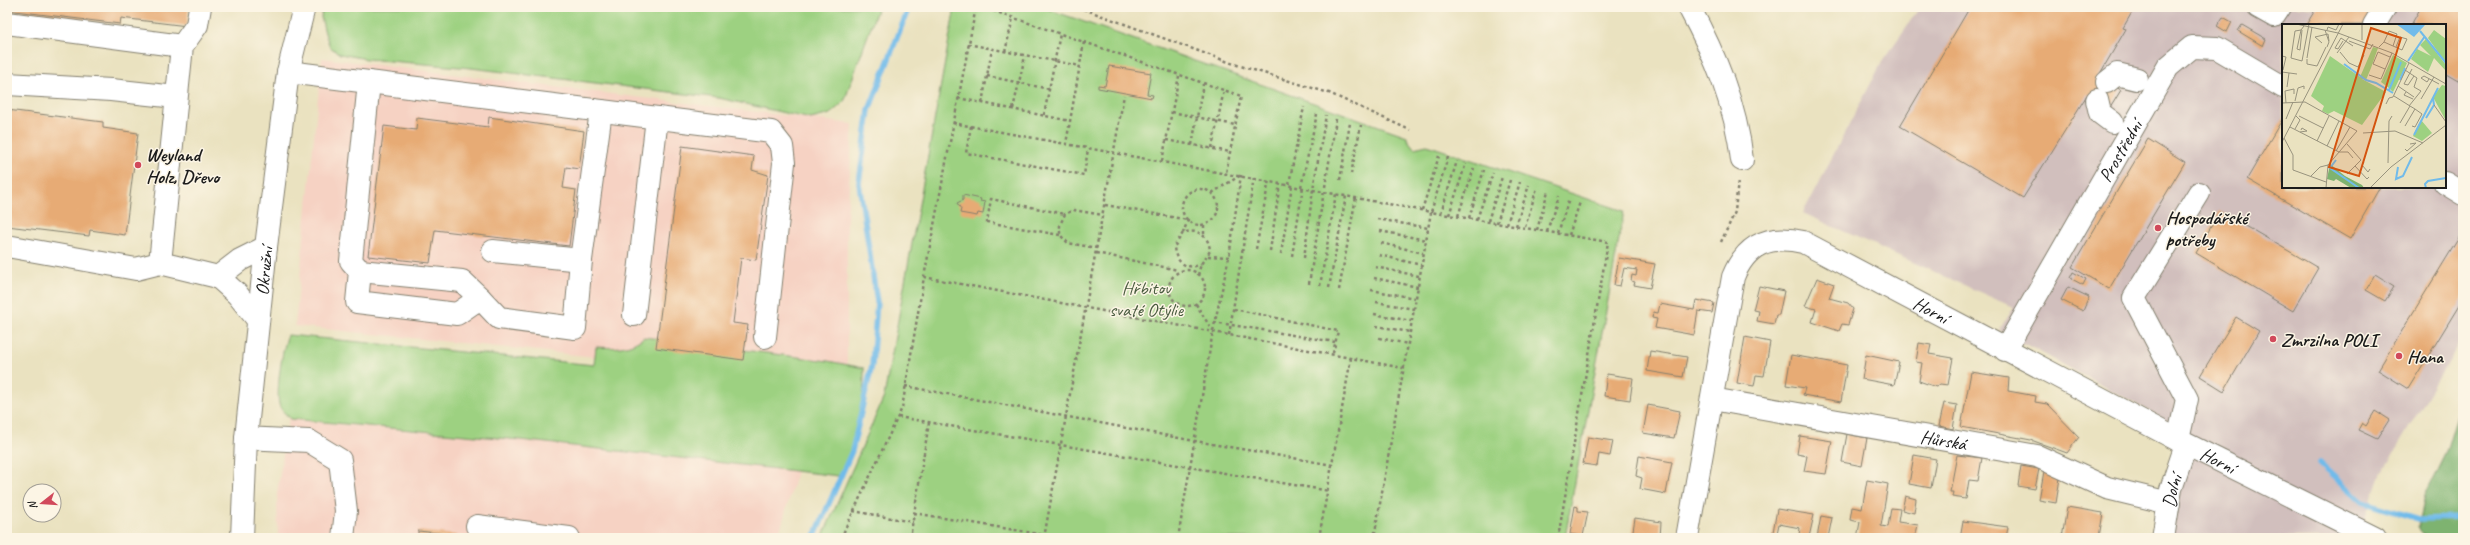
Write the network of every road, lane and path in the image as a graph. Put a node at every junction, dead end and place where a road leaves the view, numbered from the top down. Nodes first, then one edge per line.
1 (200, 7) edge
2 (304, 7) edge
3 (976, 7) edge
4 (982, 7) edge
5 (1078, 7) edge
6 (1689, 7) edge
7 (2258, 7) edge
8 (2280, 7) edge
9 (2384, 7) edge
10 (1013, 18) junction
11 (7, 22) edge
12 (2375, 24) edge
13 (1060, 34) junction
14 (1084, 42) junction
15 (968, 44) junction
16 (182, 46) junction
17 (992, 49) junction
18 (1005, 52) junction
19 (1025, 56) junction
20 (1054, 60) junction
21 (1080, 66) junction
22 (288, 72) junction
23 (987, 76) junction
24 (1179, 76) junction
25 (2137, 79) dead end
26 (369, 82) junction
27 (1019, 83) junction
28 (7, 84) edge
29 (1203, 84) junction
30 (2282, 86) edge
31 (1050, 89) junction
32 (1224, 90) junction
33 (1124, 95) dead end
34 (176, 97) junction
35 (958, 98) junction
36 (982, 103) junction
37 (1304, 107) dead end
38 (1013, 109) junction
39 (601, 111) junction
40 (1172, 112) junction
41 (1317, 114) dead end
42 (1044, 115) junction
43 (1326, 115) dead end
44 (1196, 117) junction
45 (657, 118) junction
46 (1336, 119) dead end
47 (1070, 121) junction
48 (1218, 121) junction
49 (2112, 122) dead end
50 (953, 123) junction
51 (1350, 123) dead end
52 (1235, 124) junction
53 (1361, 125) dead end
54 (971, 126) junction
55 (1410, 130) dead end
56 (1166, 140) junction
57 (1066, 144) junction
58 (1192, 144) junction
59 (1212, 148) junction
60 (1088, 149) junction
61 (1230, 152) junction
62 (1114, 154) junction
63 (1439, 156) dead end
64 (1448, 157) dead end
65 (1742, 160) joint
66 (1162, 161) junction
67 (1457, 161) dead end
68 (1466, 163) dead end
69 (1474, 168) dead end
70 (1484, 170) dead end
71 (1226, 173) junction
72 (1492, 173) dead end
73 (1351, 174) dead end
74 (1241, 175) junction
75 (1254, 177) junction
76 (1502, 177) dead end
77 (1269, 180) junction
78 (1340, 180) dead end
79 (1510, 180) dead end
80 (1520, 182) dead end
81 (1280, 183) junction
82 (2446, 184) edge
83 (1290, 185) junction
84 (1530, 185) dead end
85 (1302, 187) junction
86 (1325, 187) dead end
87 (1537, 188) dead end
88 (1313, 189) junction
89 (1324, 191) junction
90 (1548, 192) dead end
91 (1212, 193) junction
92 (2199, 193) dead end
93 (1336, 194) junction
94 (2463, 194) edge
95 (1346, 196) junction
96 (1559, 196) dead end
97 (1356, 198) junction
98 (1569, 199) dead end
99 (1580, 202) dead end
100 (1105, 205) junction
101 (1422, 210) junction
102 (1431, 212) junction
103 (1440, 213) junction
104 (1065, 214) junction
105 (1103, 215) junction
106 (1449, 215) junction
107 (1458, 216) junction
108 (1469, 218) junction
109 (1377, 219) dead end
110 (1477, 219) junction
111 (1188, 220) junction
112 (1488, 221) junction
113 (1498, 223) junction
114 (1204, 224) junction
115 (1507, 224) junction
116 (1516, 226) junction
117 (1525, 227) junction
118 (1428, 228) junction
119 (1537, 230) junction
120 (1380, 231) dead end
121 (1547, 231) junction
122 (1183, 233) junction
123 (1558, 233) junction
124 (1060, 235) junction
125 (1204, 235) junction
126 (1569, 235) junction
127 (1426, 240) junction
128 (1721, 242) dead end
129 (1381, 243) dead end
130 (7, 246) edge
131 (266, 247) junction
132 (1097, 248) junction
133 (1256, 249) dead end
134 (493, 251) dead end
135 (1270, 251) dead end
136 (1096, 253) junction
137 (1423, 253) junction
138 (1281, 254) dead end
139 (1379, 255) dead end
140 (1208, 256) junction
141 (1292, 256) dead end
142 (1229, 257) junction
143 (1304, 258) dead end
144 (581, 260) junction
145 (1180, 262) junction
146 (160, 263) junction
147 (1201, 264) junction
148 (1421, 264) junction
149 (1375, 267) dead end
150 (360, 271) junction
151 (1178, 271) junction
152 (1198, 275) junction
153 (1419, 276) junction
154 (218, 277) junction
155 (924, 277) junction
156 (1374, 278) dead end
157 (1309, 284) dead end
158 (1320, 286) dead end
159 (1418, 287) junction
160 (1329, 288) dead end
161 (1339, 290) dead end
162 (1371, 290) dead end
163 (480, 298) junction
164 (1415, 298) junction
165 (1376, 302) dead end
166 (1196, 304) junction
167 (1084, 309) junction
168 (1234, 309) junction
169 (1414, 309) junction
170 (1374, 314) dead end
171 (634, 315) dead end
172 (258, 320) junction
173 (1411, 321) junction
174 (1214, 322) junction
175 (1231, 326) junction
176 (1376, 326) dead end
177 (1213, 331) junction
178 (1410, 332) junction
179 (1229, 335) junction
180 (764, 337) dead end
181 (1379, 338) dead end
182 (1335, 342) junction
183 (1408, 344) junction
184 (2005, 350) junction
185 (1333, 353) junction
186 (1351, 358) junction
187 (1403, 368) junction
188 (905, 386) junction
189 (1712, 399) junction
190 (898, 417) junction
191 (1066, 417) junction
192 (929, 423) junction
193 (246, 438) junction
194 (1195, 442) junction
195 (2182, 443) junction
196 (1062, 446) junction
197 (1334, 465) junction
198 (1191, 469) junction
199 (1329, 491) junction
200 (2169, 503) junction
201 (853, 511) junction
202 (914, 513) junction
203 (913, 522) junction
204 (477, 526) dead end
205 (1044, 537) edge
206 (242, 538) edge
207 (343, 538) edge
208 (568, 538) edge
209 (841, 538) edge
210 (910, 538) edge
211 (1178, 538) edge
212 (1320, 538) edge
213 (1374, 538) edge
214 (1558, 538) edge
215 (1687, 538) edge
216 (2163, 538) edge
217 (2375, 538) edge

1 - 16 street
2 - 22 street, Okružní
3 - 15 path
4 - 10 path
5 - 55 path
6 - 65 street
7 - 8 street
9 - 12 street
10 - 13 path
10 - 18 path
11 - 16 street
13 - 14 path
13 - 20 path
14 - 21 path
14 - 24 path
15 - 17 path
15 - 35 path
16 - 34 street
17 - 18 path
17 - 23 path
18 - 19 path
19 - 20 path
19 - 27 path
20 - 21 path
20 - 31 path
21 - 47 path
22 - 26 street
22 - 131 street, Okružní
23 - 27 path
23 - 36 path
24 - 29 path
24 - 40 path
25 - 49 street
26 - 39 street
26 - 150 street
27 - 31 path
27 - 38 path
28 - 34 street
29 - 32 path
29 - 44 path
30 - 184 street, Prostřední
31 - 42 path
32 - 48 path
32 - 52 path
33 - 62 path
34 - 146 street
35 - 36 path
35 - 50 path
36 - 38 path
37 - 83 path
38 - 42 path
39 - 45 street
39 - 144 street
40 - 44 path
40 - 56 path
41 - 85 path
42 - 47 path
43 - 88 path
44 - 48 path
44 - 58 path
45 - 171 street
45 - 180 street
46 - 86 path
47 - 57 path
48 - 52 path
48 - 59 path
50 - 54 path
50 - 155 path
51 - 78 path
52 - 61 path
53 - 73 path
54 - 57 path
54 - 60 path
56 - 58 path
56 - 66 path
57 - 60 path
58 - 59 path
59 - 61 path
60 - 62 path
61 - 71 path
62 - 66 path
62 - 100 path
63 - 101 path
64 - 102 path
65 - 128 path
66 - 71 path
67 - 103 path
68 - 106 path
69 - 107 path
70 - 108 path
71 - 74 path
72 - 110 path
74 - 75 path
74 - 91 path
74 - 142 path
75 - 77 path
75 - 168 path
76 - 112 path
77 - 81 path
77 - 133 path
79 - 113 path
80 - 115 path
81 - 83 path
81 - 135 path
82 - 94 street
83 - 85 path
83 - 138 path
84 - 116 path
85 - 88 path
85 - 141 path
87 - 117 path
88 - 89 path
88 - 143 path
89 - 93 path
89 - 157 path
90 - 119 path
91 - 111 path
91 - 114 path
92 - 195 street, Dolní
93 - 95 path
93 - 158 path
95 - 97 path
95 - 160 path
96 - 121 path
97 - 101 path
97 - 161 path
98 - 123 path
99 - 126 path
100 - 105 path
100 - 111 path
101 - 102 path
102 - 103 path
102 - 118 path
103 - 106 path
104 - 105 path
104 - 124 path
104 - 124 path
105 - 132 path
106 - 107 path
107 - 108 path
108 - 110 path
109 - 118 path
110 - 112 path
111 - 114 path
111 - 122 path
112 - 113 path
113 - 115 path
114 - 125 path
115 - 116 path
116 - 117 path
117 - 119 path
118 - 127 path
119 - 121 path
120 - 127 path
121 - 123 path
122 - 125 path
122 - 145 path
123 - 126 path
124 - 132 path
125 - 140 path
126 - 214 path
127 - 137 path
129 - 137 path
130 - 146 street
131 - 154 street
131 - 172 street, Okružní
132 - 136 path
134 - 144 street
136 - 151 path
136 - 167 path
137 - 148 path
139 - 148 path
140 - 142 path
140 - 147 path
142 - 174 path
144 - 163 street
145 - 147 path
145 - 151 path
146 - 154 street
147 - 152 path
148 - 153 path
149 - 153 path
150 - 163 street
150 - 163 street
151 - 152 path
151 - 166 path
152 - 166 path
153 - 159 path
154 - 172 street
155 - 167 path
155 - 188 path
156 - 159 path
159 - 164 path
162 - 164 path
164 - 169 path
165 - 169 path
166 - 177 path
167 - 177 path
167 - 191 path
168 - 175 path
168 - 182 path
169 - 173 path
170 - 173 path
172 - 193 street, Okružní
173 - 178 path
174 - 175 path
174 - 177 path
175 - 179 path
175 - 182 path
176 - 178 path
177 - 179 path
177 - 194 path
178 - 183 path
179 - 185 path
181 - 183 path
182 - 185 path
183 - 187 path
184 - 189 street, Horní
184 - 195 street, Horní
185 - 186 path
186 - 187 path
186 - 197 path
187 - 213 path
188 - 190 path
188 - 191 path
189 - 200 street, Hůrská
189 - 215 street, Horní
190 - 192 path
190 - 201 path
191 - 194 path
191 - 196 path
192 - 196 path
192 - 202 path
193 - 206 street, Okružní
193 - 207 street
194 - 197 path
194 - 198 path
195 - 200 street, Dolní
195 - 217 street, Horní
196 - 198 path
196 - 205 path
197 - 199 path
198 - 199 path
198 - 211 path
199 - 212 path
200 - 216 street, Dolní
201 - 203 path
201 - 209 path
202 - 203 path
202 - 205 path
203 - 210 path
204 - 208 street

